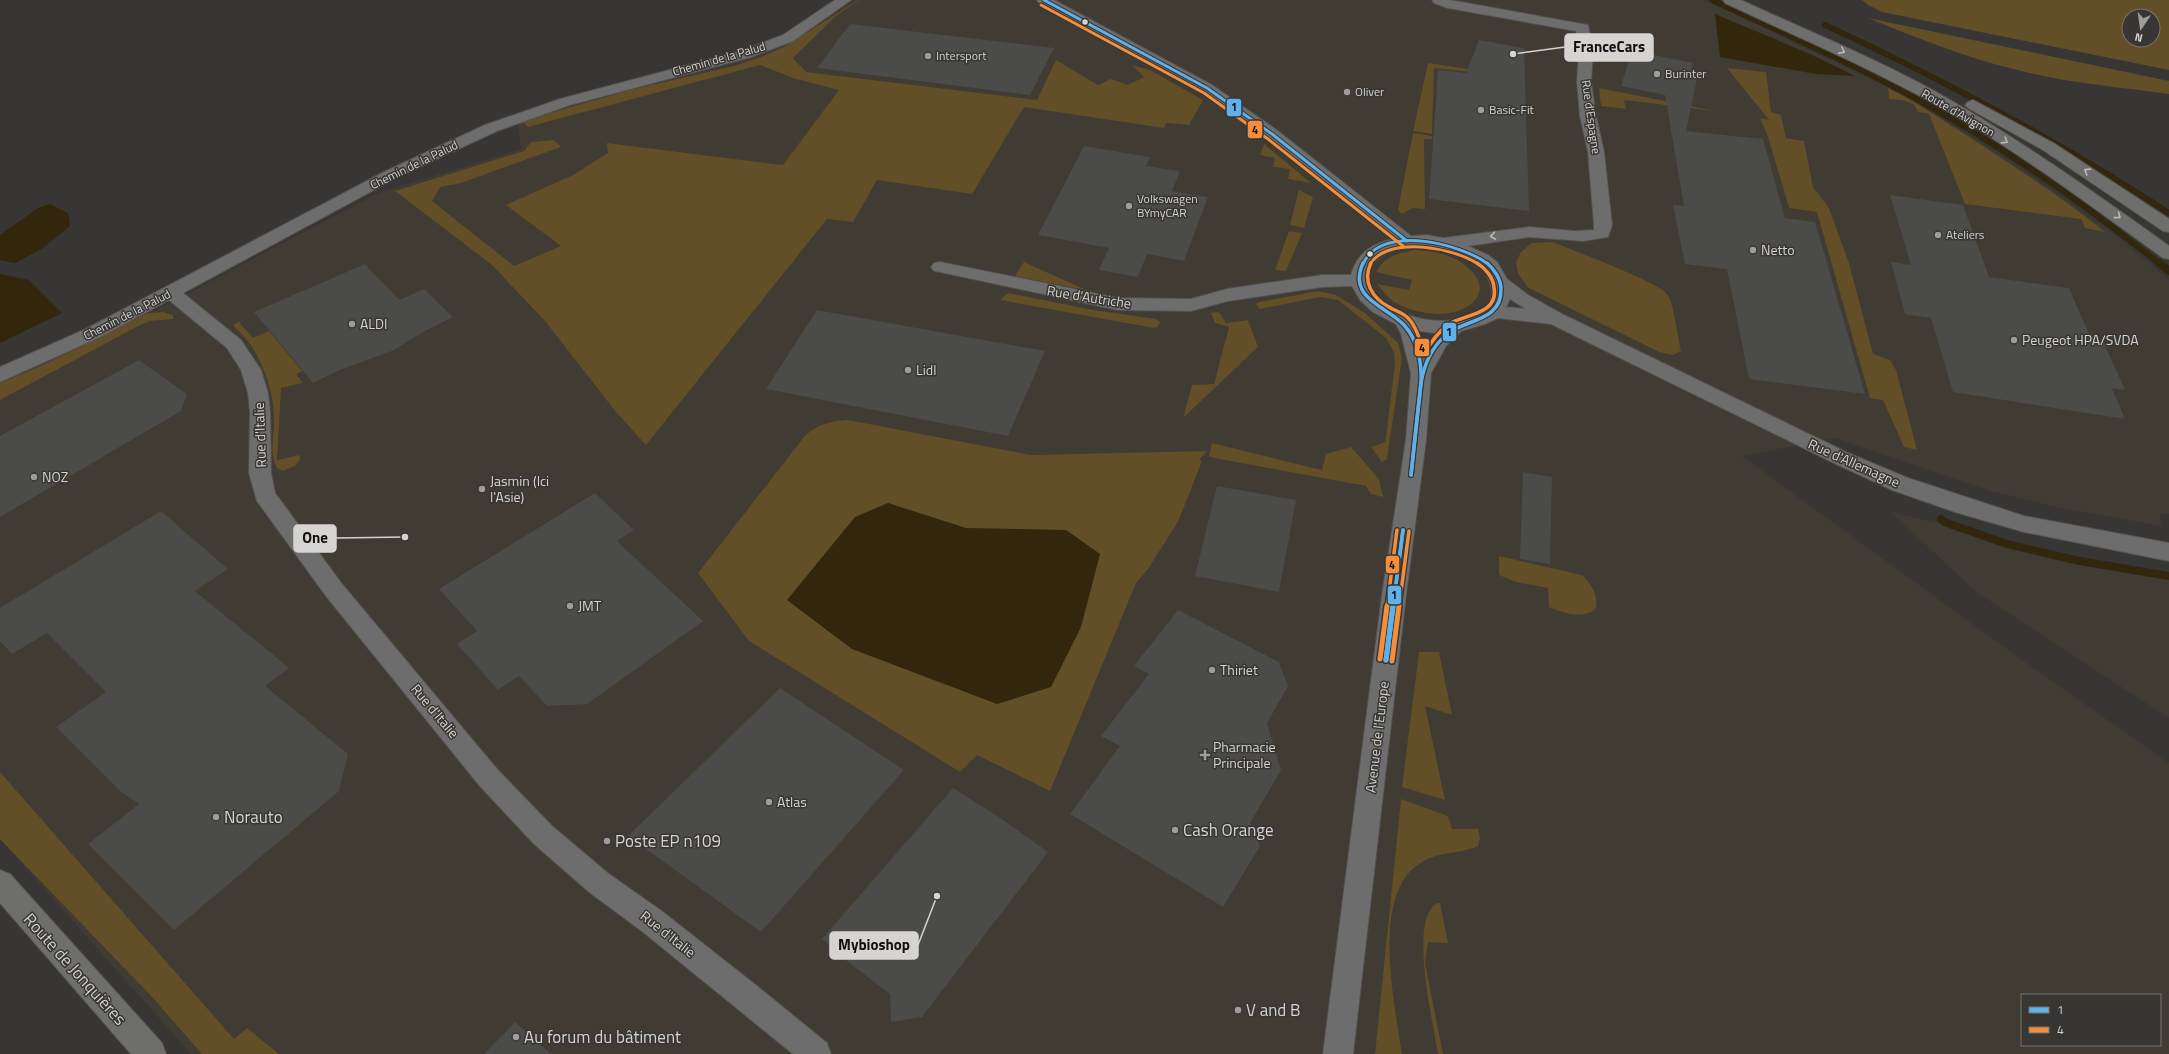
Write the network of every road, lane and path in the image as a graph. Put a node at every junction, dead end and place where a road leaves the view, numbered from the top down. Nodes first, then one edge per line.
1 (844, 0) edge
2 (1044, 0) edge
3 (1438, 0) edge
4 (1730, 0) edge
5 (1754, 0) edge
6 (2169, 227) edge
7 (1532, 232) junction
8 (1408, 241) junction
9 (1444, 243) junction
10 (2169, 254) edge
11 (1487, 264) junction
12 (940, 266) dead end
13 (1359, 280) junction
14 (1500, 282) junction
15 (171, 292) junction
16 (1494, 312) junction
17 (1557, 319) junction
18 (1403, 320) junction
19 (1454, 327) junction
20 (1421, 373) junction
21 (0, 375) edge
22 (2169, 552) edge
23 (0, 884) edge
24 (151, 1054) edge
25 (816, 1054) edge
26 (1338, 1054) edge

1 - 15 street, Chemin de la Palud
2 - 8 street
3 - 7 street, Rue d'Espagne
4 -> 10 main road, Route d'Avignon
6 -> 5 main road, Route d'Avignon
7 -> 9 street, Rue d'Espagne
7 - 11 street
8 - 9 street
8 - 13 street
9 - 11 street
11 - 14 street
12 - 13 street, Rue d'Autriche
13 - 18 street
14 - 16 street
14 - 17 street, Rue d'Allemagne
15 - 21 street, Chemin de la Palud
15 - 25 street, Rue d'Italie
16 - 17 street, Rue d'Allemagne
16 - 19 street
17 - 22 street, Rue d'Allemagne
18 - 19 street
18 - 20 street, Avenue de l'Europe
19 - 20 street, Avenue de l'Europe
20 - 26 street, Avenue de l'Europe
23 - 24 main road, Route de Jonquières

